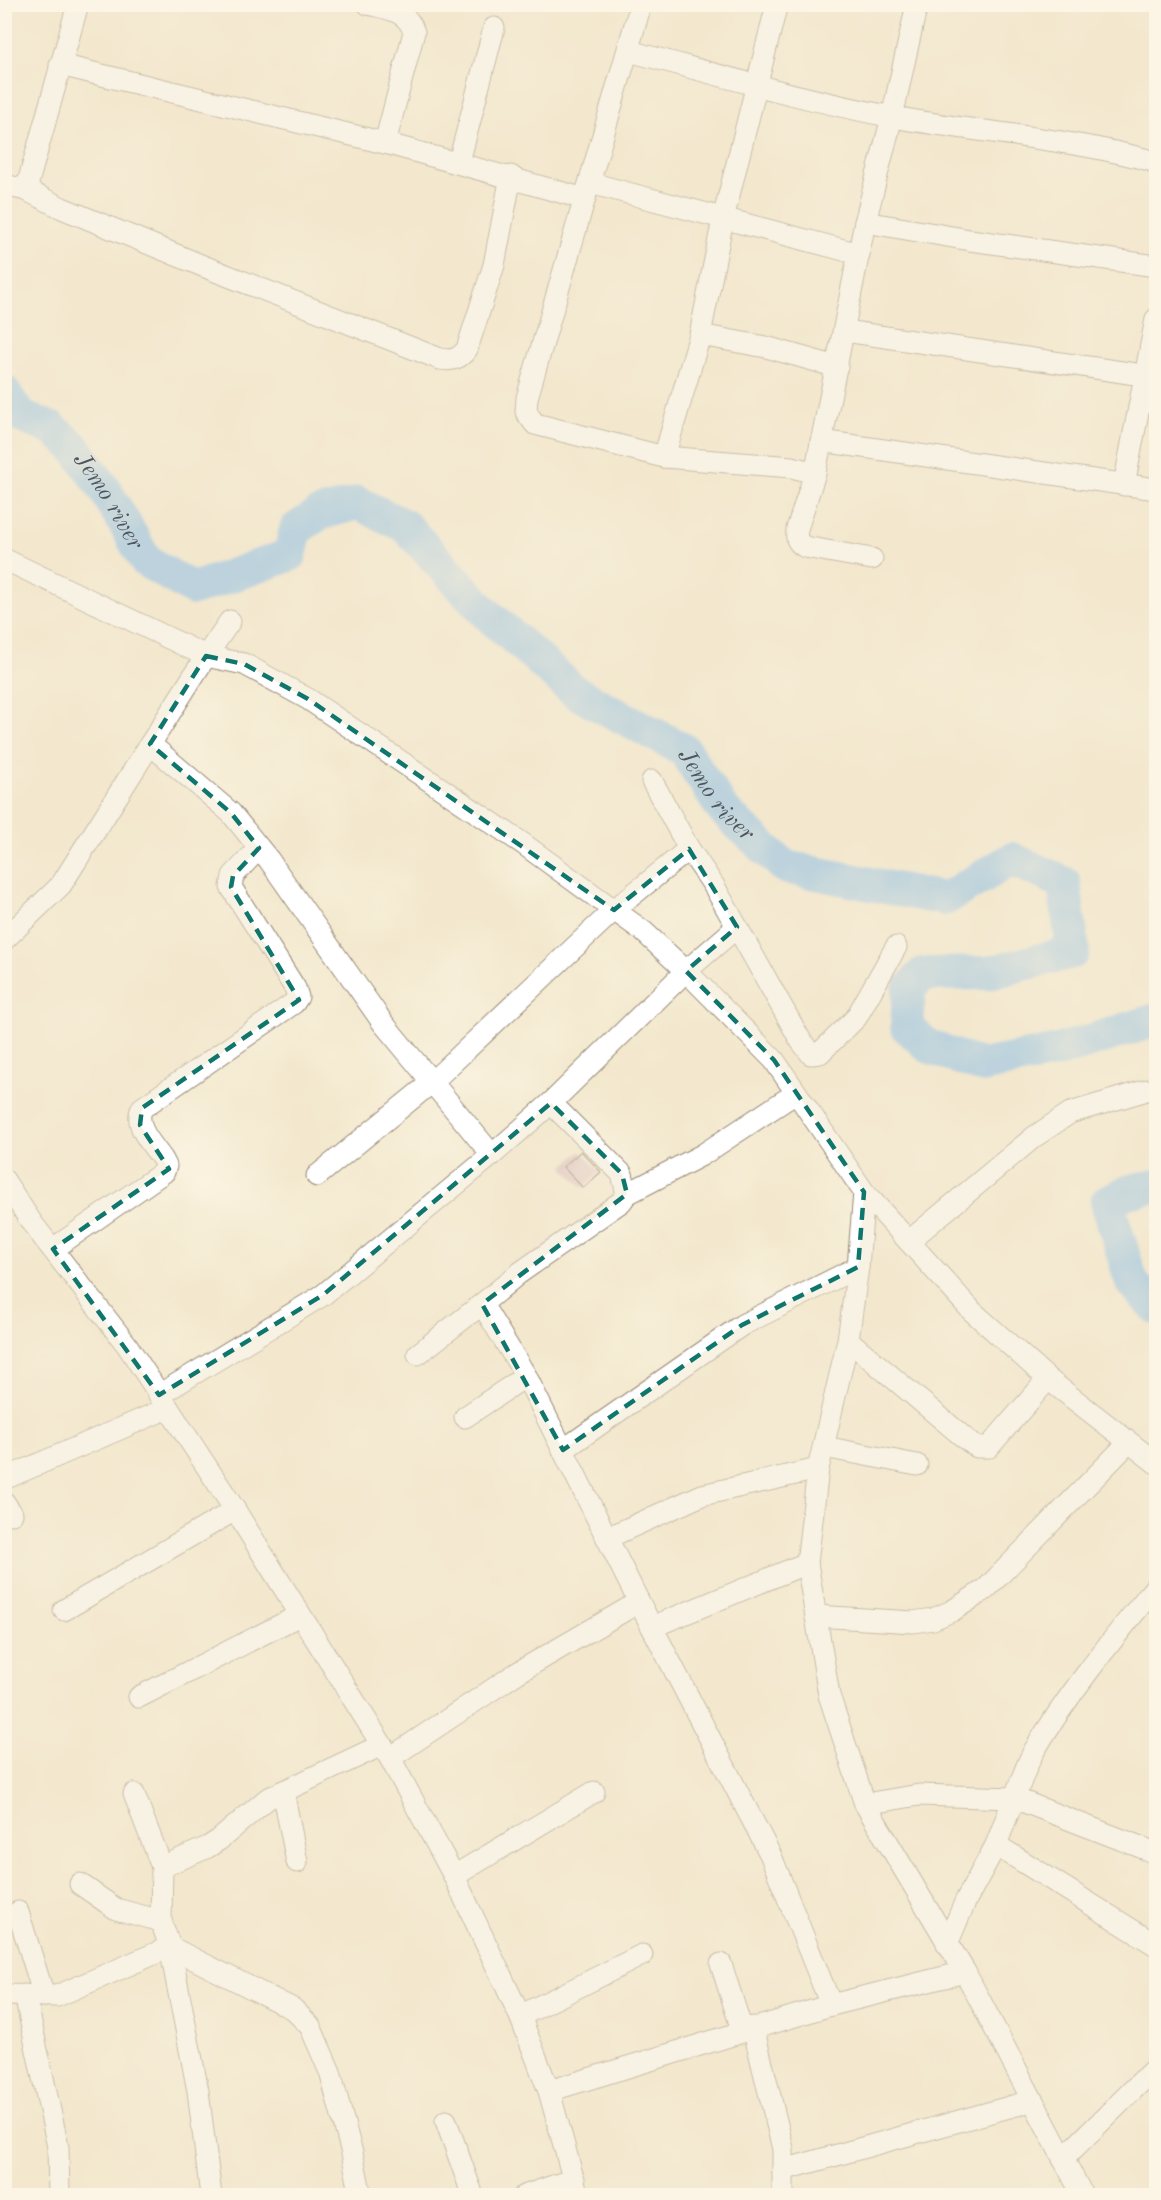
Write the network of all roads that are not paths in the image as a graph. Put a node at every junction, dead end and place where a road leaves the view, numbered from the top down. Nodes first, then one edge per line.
1 (78, 4) edge
2 (368, 4) edge
3 (641, 4) edge
4 (777, 4) edge
5 (917, 4) edge
6 (494, 28) dead end
7 (628, 51) junction
8 (60, 64) junction
9 (757, 86) junction
10 (892, 117) junction
11 (385, 143) junction
12 (459, 162) junction
13 (1156, 162) edge
14 (511, 176) junction
15 (4, 185) edge
16 (26, 190) junction
17 (587, 191) junction
18 (723, 219) junction
19 (865, 222) junction
20 (859, 254) junction
21 (1156, 266) edge
22 (1156, 319) edge
23 (845, 330) junction
24 (700, 335) junction
25 (837, 367) junction
26 (1150, 377) edge
27 (821, 441) junction
28 (664, 457) junction
29 (814, 473) junction
30 (1124, 485) junction
31 (1156, 489) edge
32 (4, 559) edge
33 (872, 559) dead end
34 (230, 621) dead end
35 (206, 656) junction
36 (150, 744) junction
37 (652, 781) dead end
38 (259, 848) junction
39 (689, 849) junction
40 (614, 910) junction
41 (737, 927) junction
42 (4, 940) edge
43 (896, 947) dead end
44 (687, 971) junction
45 (432, 1082) junction
46 (1147, 1090) dead end
47 (796, 1093) junction
48 (551, 1102) junction
49 (492, 1155) junction
50 (317, 1176) dead end
51 (4, 1180) edge
52 (864, 1192) junction
53 (627, 1194) junction
54 (909, 1241) junction
55 (53, 1249) junction
56 (858, 1267) junction
57 (482, 1304) junction
58 (848, 1340) junction
59 (418, 1354) dead end
60 (526, 1376) junction
61 (1048, 1379) junction
62 (164, 1401) junction
63 (465, 1417) dead end
64 (1128, 1443) junction
65 (824, 1447) junction
66 (563, 1450) junction
67 (1156, 1464) edge
68 (917, 1465) dead end
69 (818, 1469) junction
70 (4, 1479) edge
71 (235, 1510) junction
72 (607, 1538) junction
73 (807, 1563) junction
74 (1156, 1586) edge
75 (639, 1602) junction
76 (64, 1610) dead end
77 (300, 1615) junction
78 (816, 1616) junction
79 (652, 1627) junction
80 (139, 1697) dead end
81 (386, 1752) junction
82 (283, 1791) junction
83 (594, 1791) dead end
84 (134, 1794) dead end
85 (1014, 1798) junction
86 (865, 1804) junction
87 (996, 1845) junction
88 (1156, 1854) edge
89 (297, 1862) dead end
90 (162, 1867) junction
91 (454, 1876) junction
92 (80, 1884) dead end
93 (18, 1912) dead end
94 (161, 1921) junction
95 (947, 1944) junction
96 (1156, 1945) edge
97 (170, 1947) junction
98 (642, 1956) dead end
99 (721, 1964) dead end
100 (965, 1972) junction
101 (24, 1996) edge
102 (831, 2005) junction
103 (520, 2016) junction
104 (747, 2029) junction
105 (1156, 2067) edge
106 (549, 2091) junction
107 (1031, 2101) junction
108 (446, 2121) dead end
109 (1063, 2159) junction
110 (783, 2170) junction
111 (576, 2187) edge
112 (60, 2196) edge
113 (211, 2196) edge
114 (361, 2196) edge
115 (473, 2196) edge
116 (524, 2196) edge
117 (783, 2196) edge
118 (1083, 2196) edge

1 - 8 street
2 - 11 street
3 - 7 street
4 - 9 street
5 - 10 street
6 - 12 street
7 - 9 street
7 - 17 street
8 - 11 street
8 - 16 street
9 - 10 street
9 - 18 street
10 - 13 street
10 - 19 street
11 - 12 street
12 - 14 street
14 - 16 street
14 - 17 street
15 - 16 street
17 - 18 street
17 - 28 street
18 - 20 street
18 - 24 street
19 - 20 street
19 - 21 street
20 - 23 street
22 - 26 street
23 - 25 street
23 - 26 street
24 - 25 street
24 - 28 street
25 - 27 street
26 - 30 street
27 - 29 street
27 - 30 street
28 - 29 street
29 - 33 street
30 - 31 street
32 - 35 street
34 - 35 street
35 - 36 street
35 - 40 street
36 - 38 street
36 - 42 street
37 - 39 street
38 - 45 street
38 - 55 street
39 - 40 street
39 - 41 street
40 - 44 street
40 - 45 street
41 - 43 street
41 - 44 street
44 - 47 street
44 - 48 street
45 - 49 street
45 - 50 street
46 - 54 street
47 - 52 street
47 - 53 street
48 - 49 street
48 - 53 street
49 - 62 street
51 - 55 street
52 - 54 street
52 - 56 street
53 - 57 street
54 - 61 street
55 - 62 street
56 - 58 street
56 - 66 street
57 - 59 street
57 - 60 street
58 - 61 street
58 - 65 street
60 - 63 street
60 - 66 street
61 - 64 street
62 - 70 street
62 - 71 street
64 - 67 street
64 - 78 street
65 - 68 street
65 - 69 street
66 - 72 street
69 - 72 street
69 - 73 street
71 - 76 street
71 - 77 street
72 - 75 street
73 - 78 street
73 - 79 street
74 - 85 street
75 - 79 street
75 - 81 street
77 - 80 street
77 - 81 street
78 - 86 street
79 - 102 street
81 - 82 street
81 - 91 street
82 - 89 street
82 - 90 street
83 - 91 street
84 - 90 street
85 - 86 street
85 - 87 street
85 - 88 street
86 - 95 street
87 - 95 street
87 - 96 street
90 - 94 street
91 - 103 street
92 - 94 street
93 - 101 street
94 - 97 street
95 - 100 street
97 - 101 street
97 - 113 street
97 - 114 street
98 - 103 street
99 - 104 street
100 - 102 street
100 - 107 street
101 - 112 street
102 - 104 street
103 - 106 street
104 - 106 street
104 - 110 street
105 - 109 street
106 - 111 street
107 - 109 street
107 - 110 street
108 - 115 street
109 - 118 street
110 - 117 street
111 - 116 street

